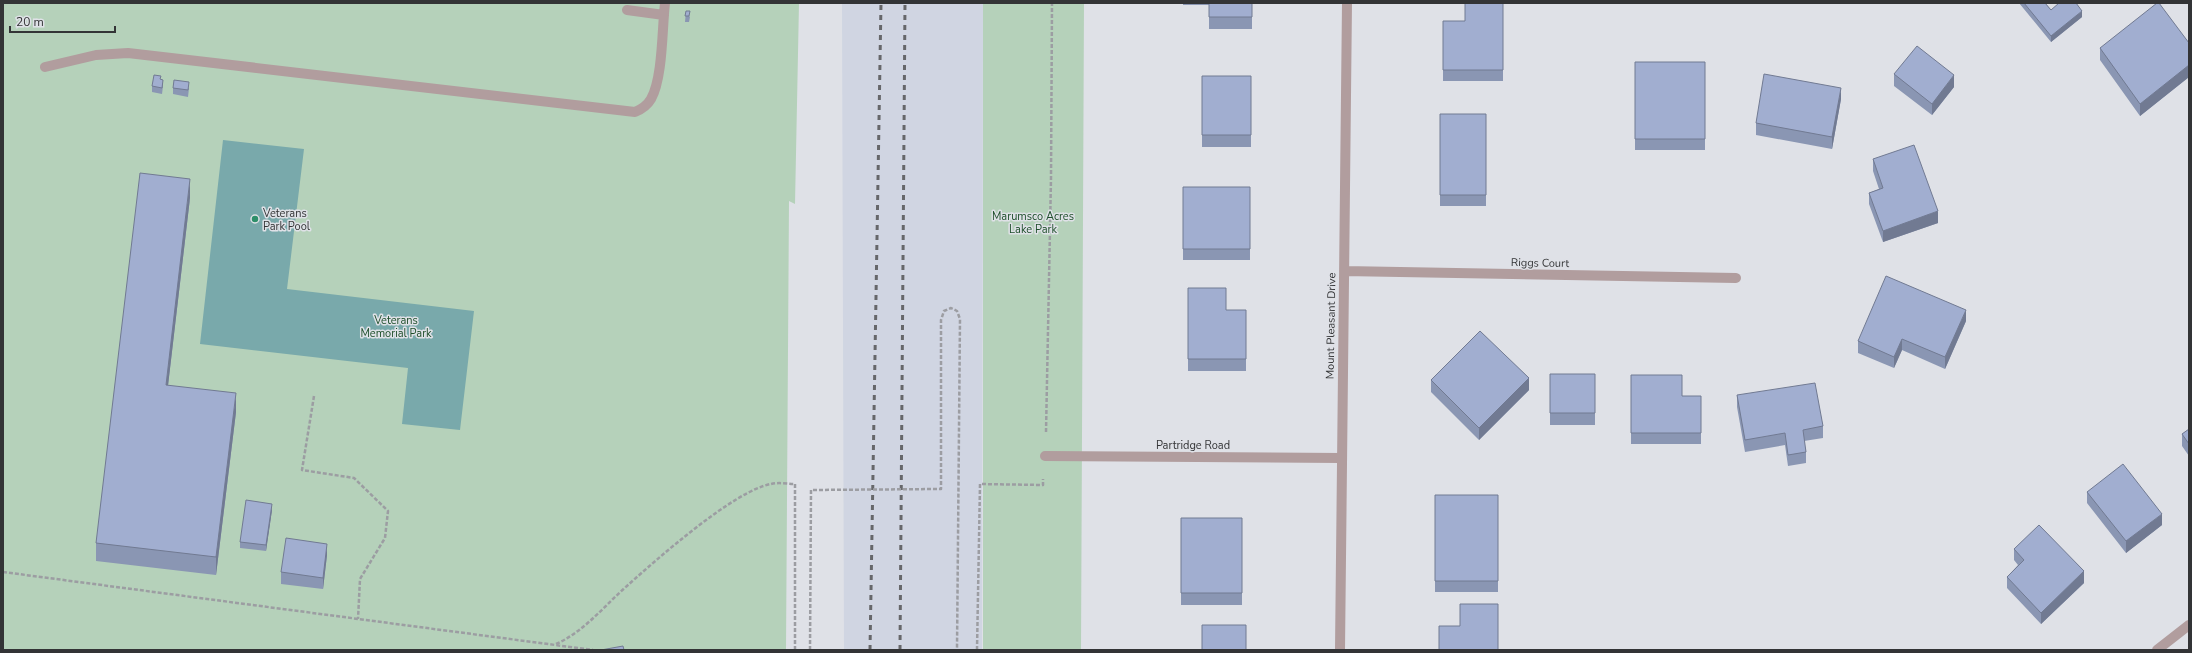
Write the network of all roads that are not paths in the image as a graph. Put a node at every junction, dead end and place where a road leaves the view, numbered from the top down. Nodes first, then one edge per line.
1 (665, 3) edge
2 (1347, 3) edge
3 (626, 10) dead end
4 (664, 15) junction
5 (45, 67) dead end
6 (1344, 271) junction
7 (1736, 278) dead end
8 (1045, 456) road end
9 (1341, 458) junction
10 (2189, 625) edge
11 (1340, 650) edge
12 (2157, 650) edge

1 - 4 street
2 - 6 street, Mount Pleasant Drive
3 - 4 street
4 - 5 street
6 - 7 street, Riggs Court
6 - 9 street, Mount Pleasant Drive
8 - 9 street, Partridge Road
9 - 11 street, Mount Pleasant Drive
10 - 12 street

